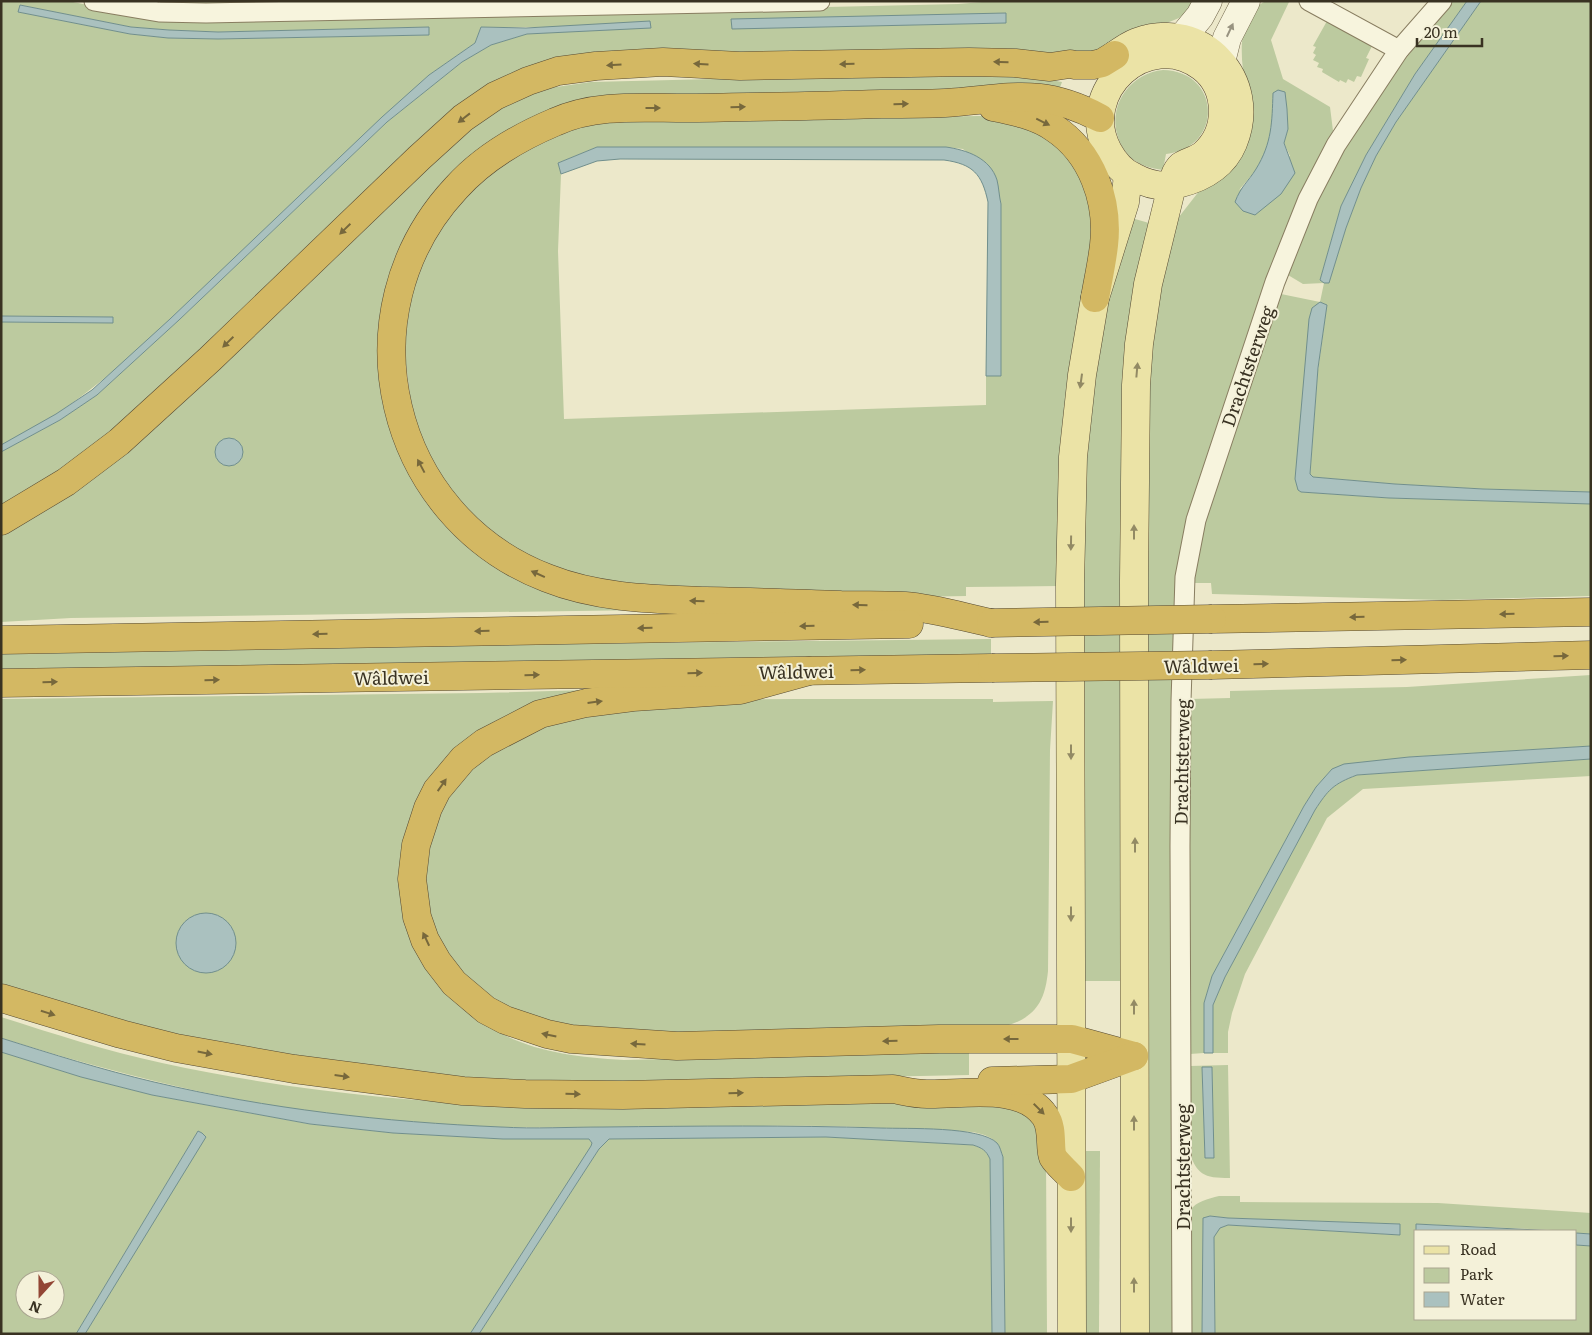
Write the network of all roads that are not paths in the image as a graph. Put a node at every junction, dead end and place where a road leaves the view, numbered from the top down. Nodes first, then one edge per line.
1 (94, 1) edge
2 (820, 1) edge
3 (1208, 1) edge
4 (1246, 1) edge
5 (1309, 1) edge
6 (1442, 1) edge
7 (1176, 47) junction
8 (1399, 50) junction
9 (1221, 62) junction
10 (1117, 64) junction
11 (944, 103) junction
12 (1100, 118) junction
13 (1128, 175) junction
14 (1172, 186) junction
15 (1095, 298) junction
16 (1, 521) edge
17 (1591, 612) edge
18 (991, 623) junction
19 (1, 640) edge
20 (1591, 655) edge
21 (809, 671) junction
22 (1, 683) edge
23 (1, 998) edge
24 (1072, 1039) junction
25 (1134, 1056) junction
26 (1072, 1079) junction
27 (893, 1089) junction
28 (1071, 1177) junction
29 (1072, 1334) edge
30 (1135, 1334) edge
31 (1182, 1334) edge

1 - 2 street
3 - 7 main road
9 -> 4 main road
5 - 8 street
6 - 8 street
7 - 9 main road
7 - 10 main road
7 - 14 main road
8 - 31 street, Drachtsterweg
9 - 14 main road
10 - 12 main road
10 -> 16 highway
11 - 12 highway
11 -> 15 highway
18 -> 11 highway
12 - 13 main road
13 - 14 main road
13 - 15 main road
25 -> 14 main road
15 -> 24 main road
17 -> 18 highway, bridge
18 -> 19 highway
21 -> 20 highway, Wâldwei, bridge
22 -> 21 highway, Wâldwei
24 -> 21 highway
23 -> 27 highway
24 - 25 highway
24 - 26 main road
25 - 26 highway
30 -> 25 main road
26 - 27 highway
26 - 28 main road
27 -> 28 highway
28 -> 29 main road

